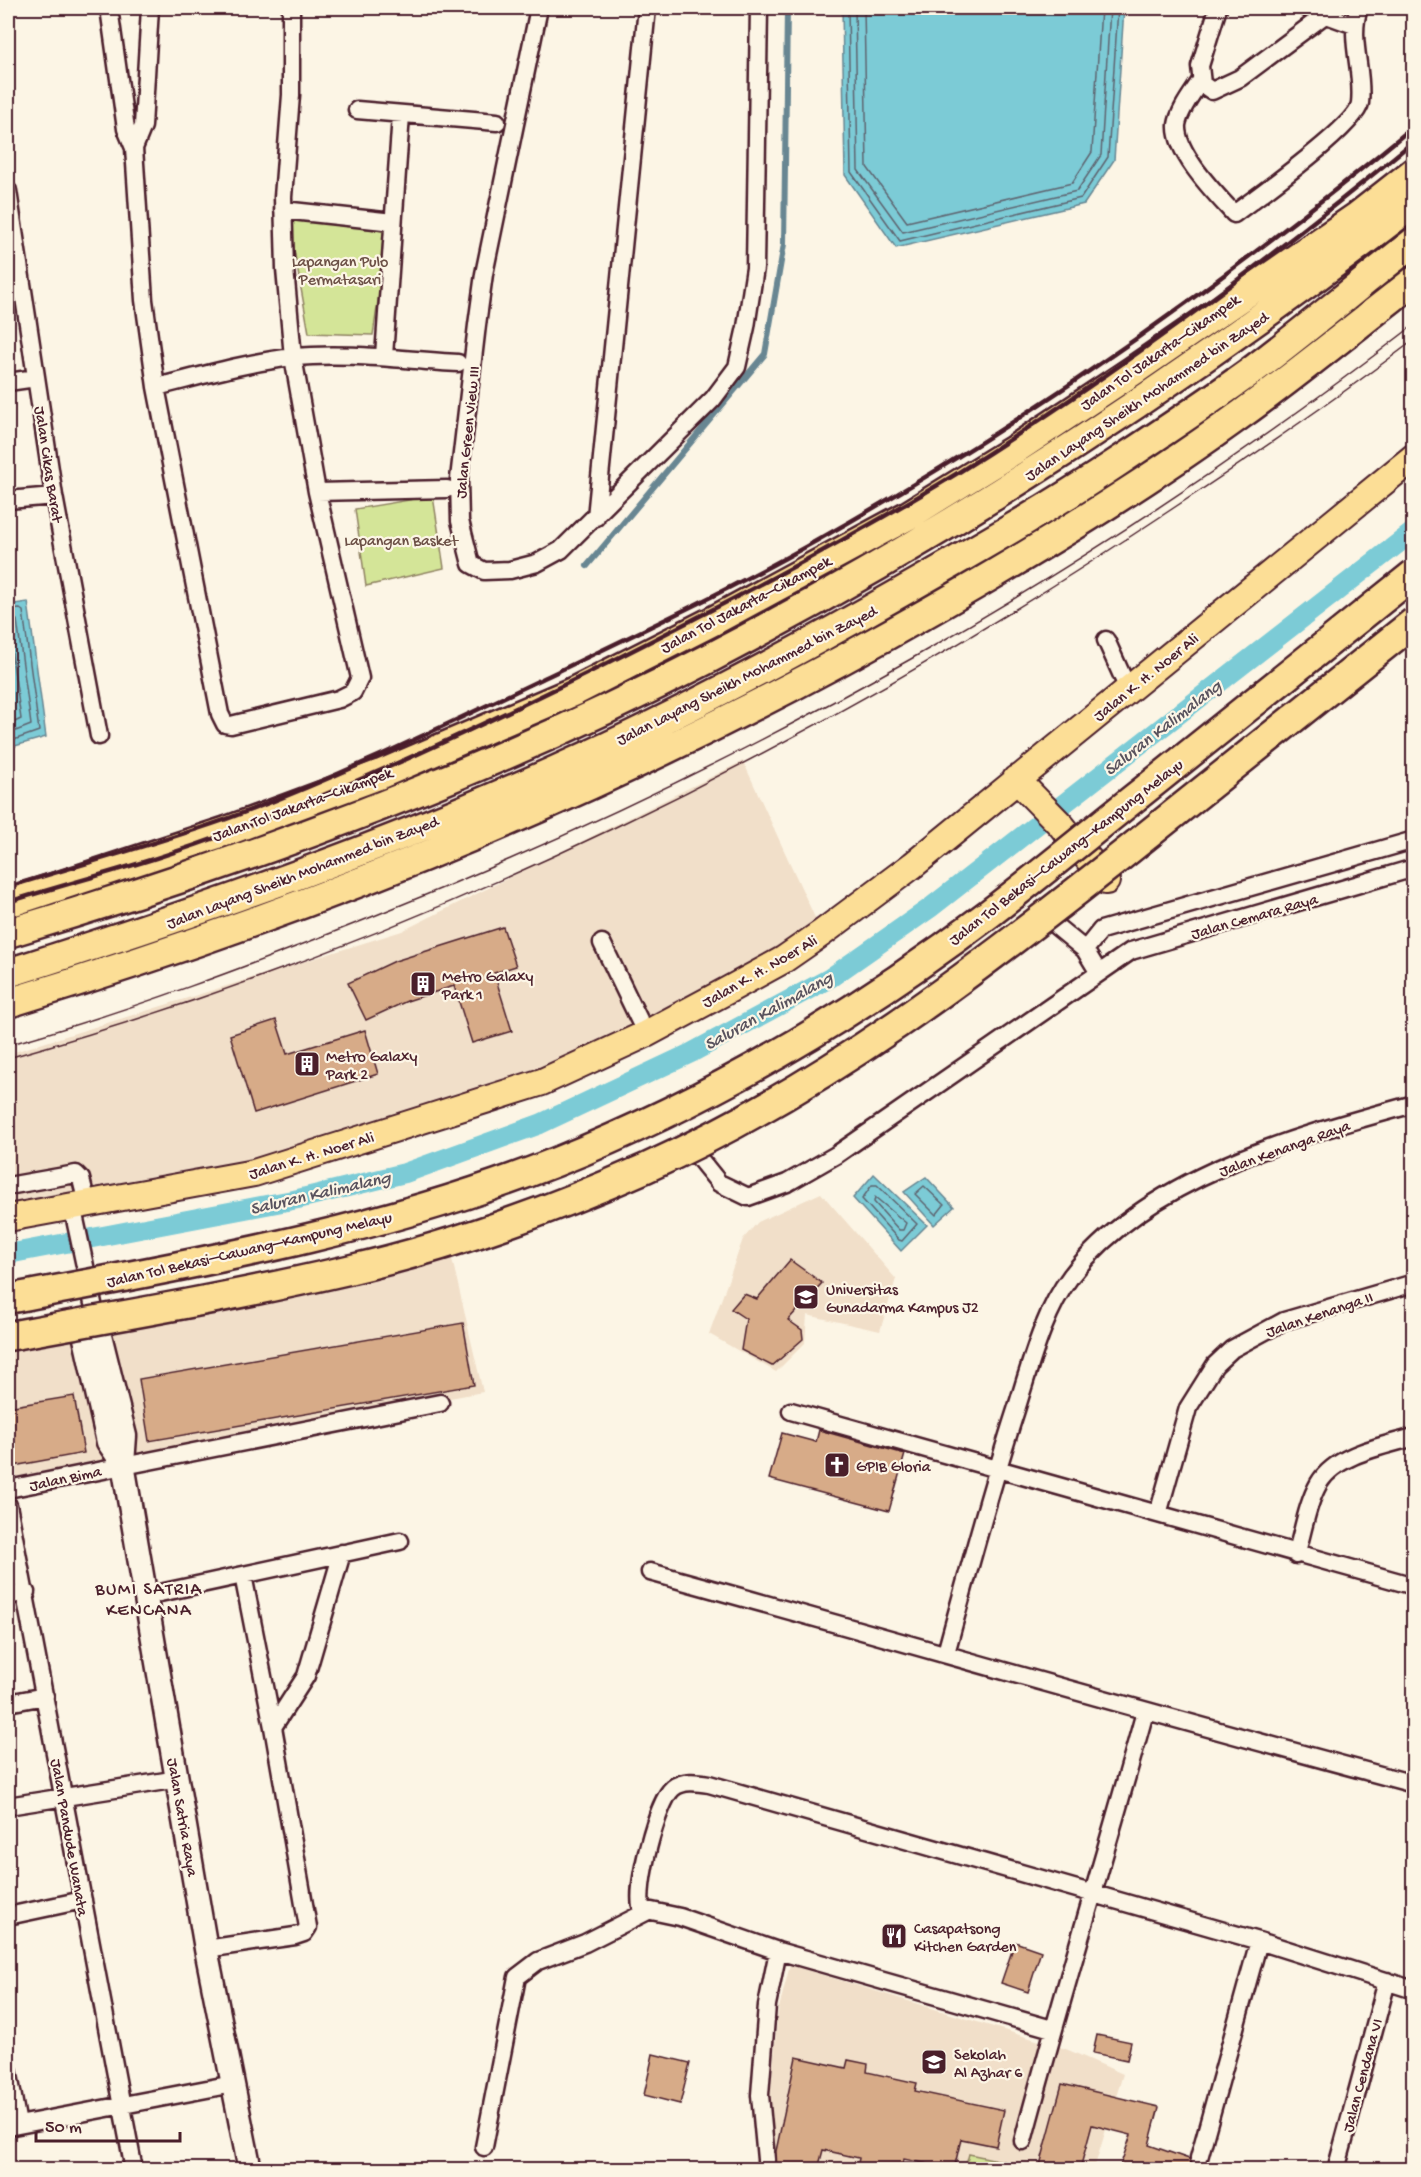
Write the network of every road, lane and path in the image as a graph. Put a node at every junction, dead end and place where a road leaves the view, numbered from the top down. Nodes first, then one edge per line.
1 (109, 8) edge
2 (150, 8) edge
3 (291, 8) edge
4 (539, 8) edge
5 (647, 8) edge
6 (759, 8) edge
7 (1218, 8) edge
8 (1308, 8) edge
9 (1359, 8) edge
10 (1326, 14) junction
11 (1354, 25) junction
12 (1200, 80) junction
13 (357, 110) dead end
14 (401, 115) junction
15 (497, 122) dead end
16 (134, 148) junction
17 (1413, 172) edge
18 (8, 191) edge
19 (1413, 203) edge
20 (283, 210) junction
21 (393, 222) junction
22 (1413, 242) edge
23 (13, 260) edge
24 (1413, 280) edge
25 (384, 356) junction
26 (293, 357) junction
27 (458, 363) dead end
28 (36, 378) junction
29 (8, 382) edge
30 (156, 387) junction
31 (1413, 457) edge
32 (447, 489) dead end
33 (316, 492) junction
34 (54, 496) junction
35 (8, 500) edge
36 (596, 517) junction
37 (1413, 574) edge
38 (1413, 622) edge
39 (1413, 637) edge
40 (1106, 640) dead end
41 (1128, 689) junction
42 (99, 736) dead end
43 (1022, 785) junction
44 (1413, 840) edge
45 (1413, 868) edge
46 (1106, 881) junction
47 (8, 903) edge
48 (1051, 922) junction
49 (8, 933) edge
50 (602, 943) dead end
51 (1084, 950) junction
52 (8, 973) edge
53 (1099, 973) junction
54 (8, 1003) edge
55 (646, 1034) junction
56 (1413, 1104) edge
57 (694, 1152) junction
58 (8, 1186) edge
59 (78, 1209) junction
60 (8, 1218) edge
61 (1413, 1283) edge
62 (8, 1299) edge
63 (91, 1328) junction
64 (8, 1336) edge
65 (8, 1344) edge
66 (440, 1403) dead end
67 (791, 1410) dead end
68 (1413, 1437) edge
69 (123, 1464) junction
70 (997, 1469) junction
71 (8, 1489) edge
72 (8, 1505) edge
73 (1158, 1514) junction
74 (400, 1541) dead end
75 (342, 1552) junction
76 (1296, 1555) junction
77 (650, 1572) dead end
78 (243, 1575) junction
79 (1413, 1586) edge
80 (26, 1592) junction
81 (8, 1596) edge
82 (146, 1596) junction
83 (946, 1653) junction
84 (45, 1696) junction
85 (8, 1703) edge
86 (1145, 1712) junction
87 (273, 1727) junction
88 (178, 1779) junction
89 (1413, 1784) edge
90 (64, 1796) junction
91 (8, 1806) edge
92 (1095, 1893) junction
93 (83, 1900) junction
94 (648, 1911) junction
95 (8, 1916) edge
96 (1259, 1941) junction
97 (206, 1949) junction
98 (778, 1951) junction
99 (1387, 1981) junction
100 (1413, 1990) edge
101 (1052, 2029) junction
102 (8, 2069) edge
103 (233, 2084) junction
104 (121, 2106) junction
105 (13, 2126) edge
106 (1023, 2141) dead end
107 (484, 2147) dead end
108 (1199, 2158) dead end
109 (134, 2169) edge
110 (250, 2169) edge
111 (768, 2169) edge
112 (1335, 2169) edge

1 - 16 street
2 - 16 street
3 - 20 street
4 - 36 street, Jalan Green View III
5 - 36 street
6 - 36 street
7 - 12 street
8 - 10 street
9 - 11 street
10 - 11 street
10 - 12 street
11 - 12 street
13 - 14 street
14 - 15 street
14 - 21 street
16 - 30 street
17 - 47 highway, Jalan Tol Jakarta–Cikampek
18 - 23 street, Jalan Cikas Barat
19 - 49 highway, Jalan Layang Sheikh Mohammed bin Zayed
20 - 21 street
20 - 26 street
21 - 25 street
22 - 52 highway, Jalan Layang Sheikh Mohammed bin Zayed
23 - 28 street, Jalan Cikas Barat
24 - 54 highway
25 - 26 street
25 - 27 street
26 - 30 street
26 - 33 street
28 - 29 street
28 - 34 street, Jalan Cikas Barat
30 - 33 street
31 - 41 main road, Jalan K. H. Noer Ali
32 - 33 street
34 - 35 street
34 - 42 street, Jalan Cikas Barat
37 - 62 highway, Jalan Tol Bekasi–Cawang–Kampung Melayu, bridge
38 - 64 highway, bridge
39 - 46 main road
40 - 41 street
41 - 43 main road, Jalan K. H. Noer Ali
43 - 46 main road
43 - 55 main road, Jalan K. H. Noer Ali
44 - 51 street, Jalan Cemara Raya
45 - 53 street, Jalan Cemara Raya
46 - 48 main road
48 - 51 street
48 - 57 main road
50 - 55 street
51 - 53 street
53 - 57 street, Jalan Cemara Raya
55 - 59 main road, Jalan K. H. Noer Ali
56 - 70 street, Jalan Kenanga Raya
57 - 63 main road
58 - 59 street
59 - 60 main road, Jalan K. H. Noer Ali
59 - 63 street
61 - 73 street, Jalan Kenanga II
63 - 65 main road
63 - 69 street, Jalan Satria Raya
66 - 69 street, Jalan Bima
67 - 70 street
68 - 76 street
69 - 71 street, Jalan Bima
69 - 82 street, Jalan Satria Raya
70 - 73 street
70 - 83 street, Jalan Kenanga Raya
72 - 80 street, Jalan Pandude Wanata
73 - 76 street
74 - 75 street
75 - 78 street
75 - 87 street
76 - 79 street
77 - 83 street
78 - 82 street
78 - 87 street
80 - 81 street
80 - 84 street, Jalan Pandude Wanata
82 - 88 street, Jalan Satria Raya
83 - 86 street
84 - 85 street
84 - 90 street, Jalan Pandude Wanata
86 - 89 street
86 - 92 street
87 - 97 street
88 - 90 street
88 - 97 street, Jalan Satria Raya
90 - 91 street
90 - 93 street, Jalan Pandude Wanata
92 - 94 street
92 - 96 street
92 - 101 street
93 - 95 street
93 - 104 street, Jalan Pandude Wanata
94 - 98 street
94 - 107 street
96 - 99 street
96 - 108 street
97 - 103 street, Jalan Satria Raya
98 - 101 street
98 - 111 street
99 - 100 street
99 - 112 street, Jalan Cendana VI
101 - 106 street
102 - 105 street
103 - 104 street
103 - 110 street, Jalan Satria Raya
104 - 105 street
104 - 109 street, Jalan Pandude Wanata

